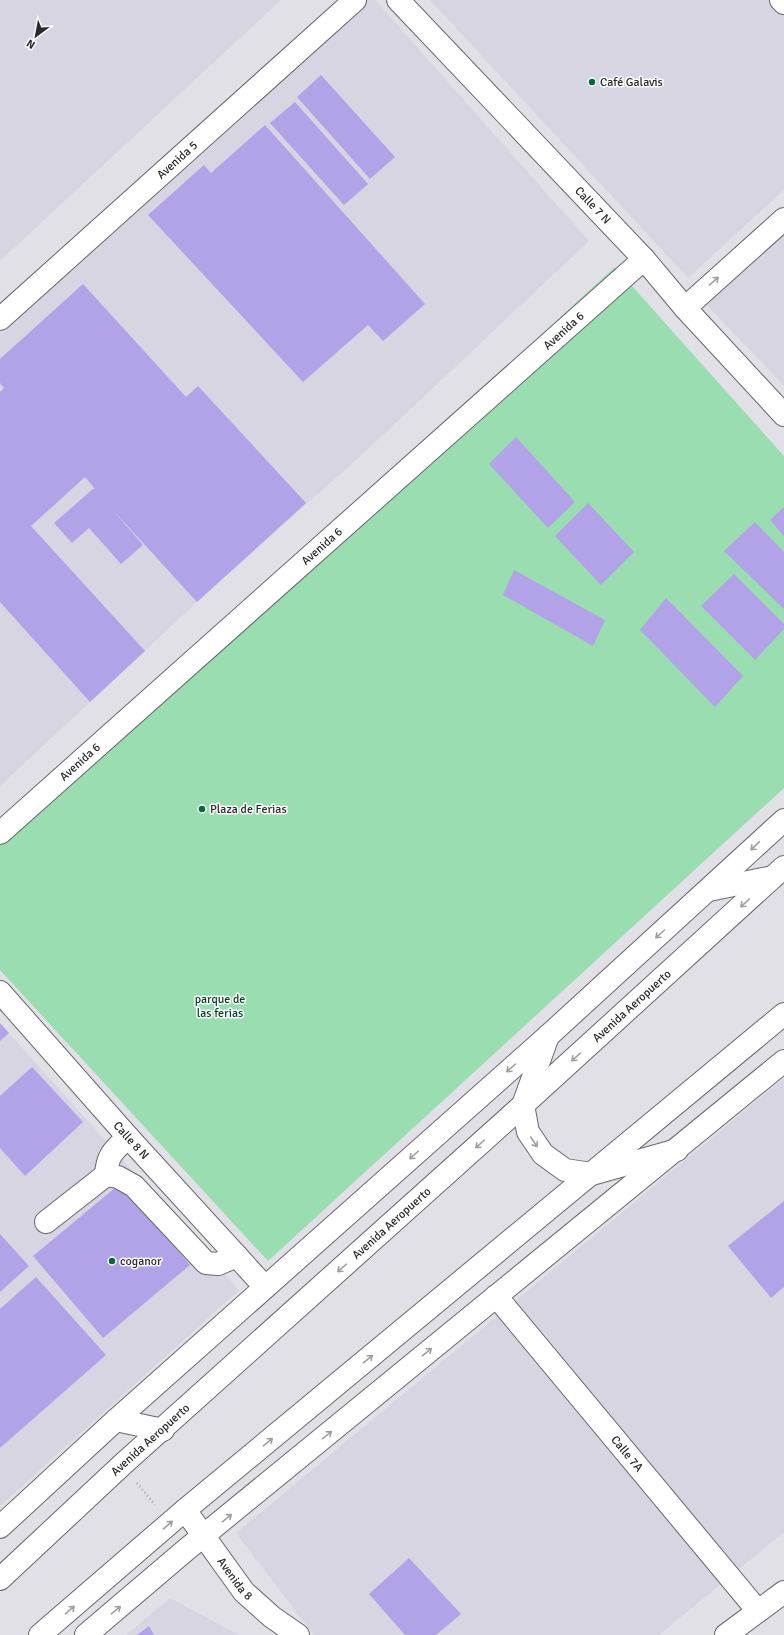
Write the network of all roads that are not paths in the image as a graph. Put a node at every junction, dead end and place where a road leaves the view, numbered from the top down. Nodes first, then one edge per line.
1 (354, 0) edge
2 (398, 0) edge
3 (782, 0) edge
4 (784, 3) edge
5 (784, 219) edge
6 (644, 259) junction
7 (685, 308) junction
8 (0, 319) edge
9 (784, 415) edge
10 (784, 820) edge
11 (0, 833) edge
12 (780, 873) edge
13 (708, 890) junction
14 (0, 992) edge
15 (784, 1014) edge
16 (548, 1036) junction
17 (784, 1061) edge
18 (523, 1105) junction
19 (128, 1137) junction
20 (677, 1150) junction
21 (106, 1174) junction
22 (592, 1174) junction
23 (46, 1222) dead end
24 (237, 1256) junction
25 (265, 1287) junction
26 (496, 1296) junction
27 (116, 1420) junction
28 (163, 1430) junction
29 (185, 1510) junction
30 (1, 1525) edge
31 (204, 1537) junction
32 (0, 1579) edge
33 (784, 1592) edge
34 (758, 1611) junction
35 (40, 1635) edge
36 (86, 1635) edge
37 (298, 1635) edge
38 (726, 1635) edge

1 - 8 street, Avenida 5
2 - 6 street, Calle 7 N
3 - 4 street
7 -> 5 street
6 - 7 street, Calle 7 N
6 - 11 street, Avenida 6
7 - 9 street, Calle 7 N
10 -> 13 street
12 - 13 street
12 -> 18 street, Avenida Aeropuerto
13 -> 16 street
14 - 19 street, Calle 8 N
15 - 22 street
16 - 18 street
16 -> 25 street
17 - 20 street
18 -> 22 street
18 -> 28 street, Avenida Aeropuerto
19 - 21 street
19 - 24 street, Calle 8 N
20 - 22 street
20 - 26 street
21 - 23 street
21 - 24 street
29 -> 22 street
24 - 25 street, Calle 8 N
25 - 27 street
31 -> 26 street
26 - 34 street, Calle 7A
27 - 28 street
27 - 30 street
28 - 32 street, Avenida Aeropuerto
29 - 31 street, Avenida 8
35 -> 29 street
36 -> 31 street
31 - 37 street, Avenida 8
33 - 34 street
34 - 38 street

